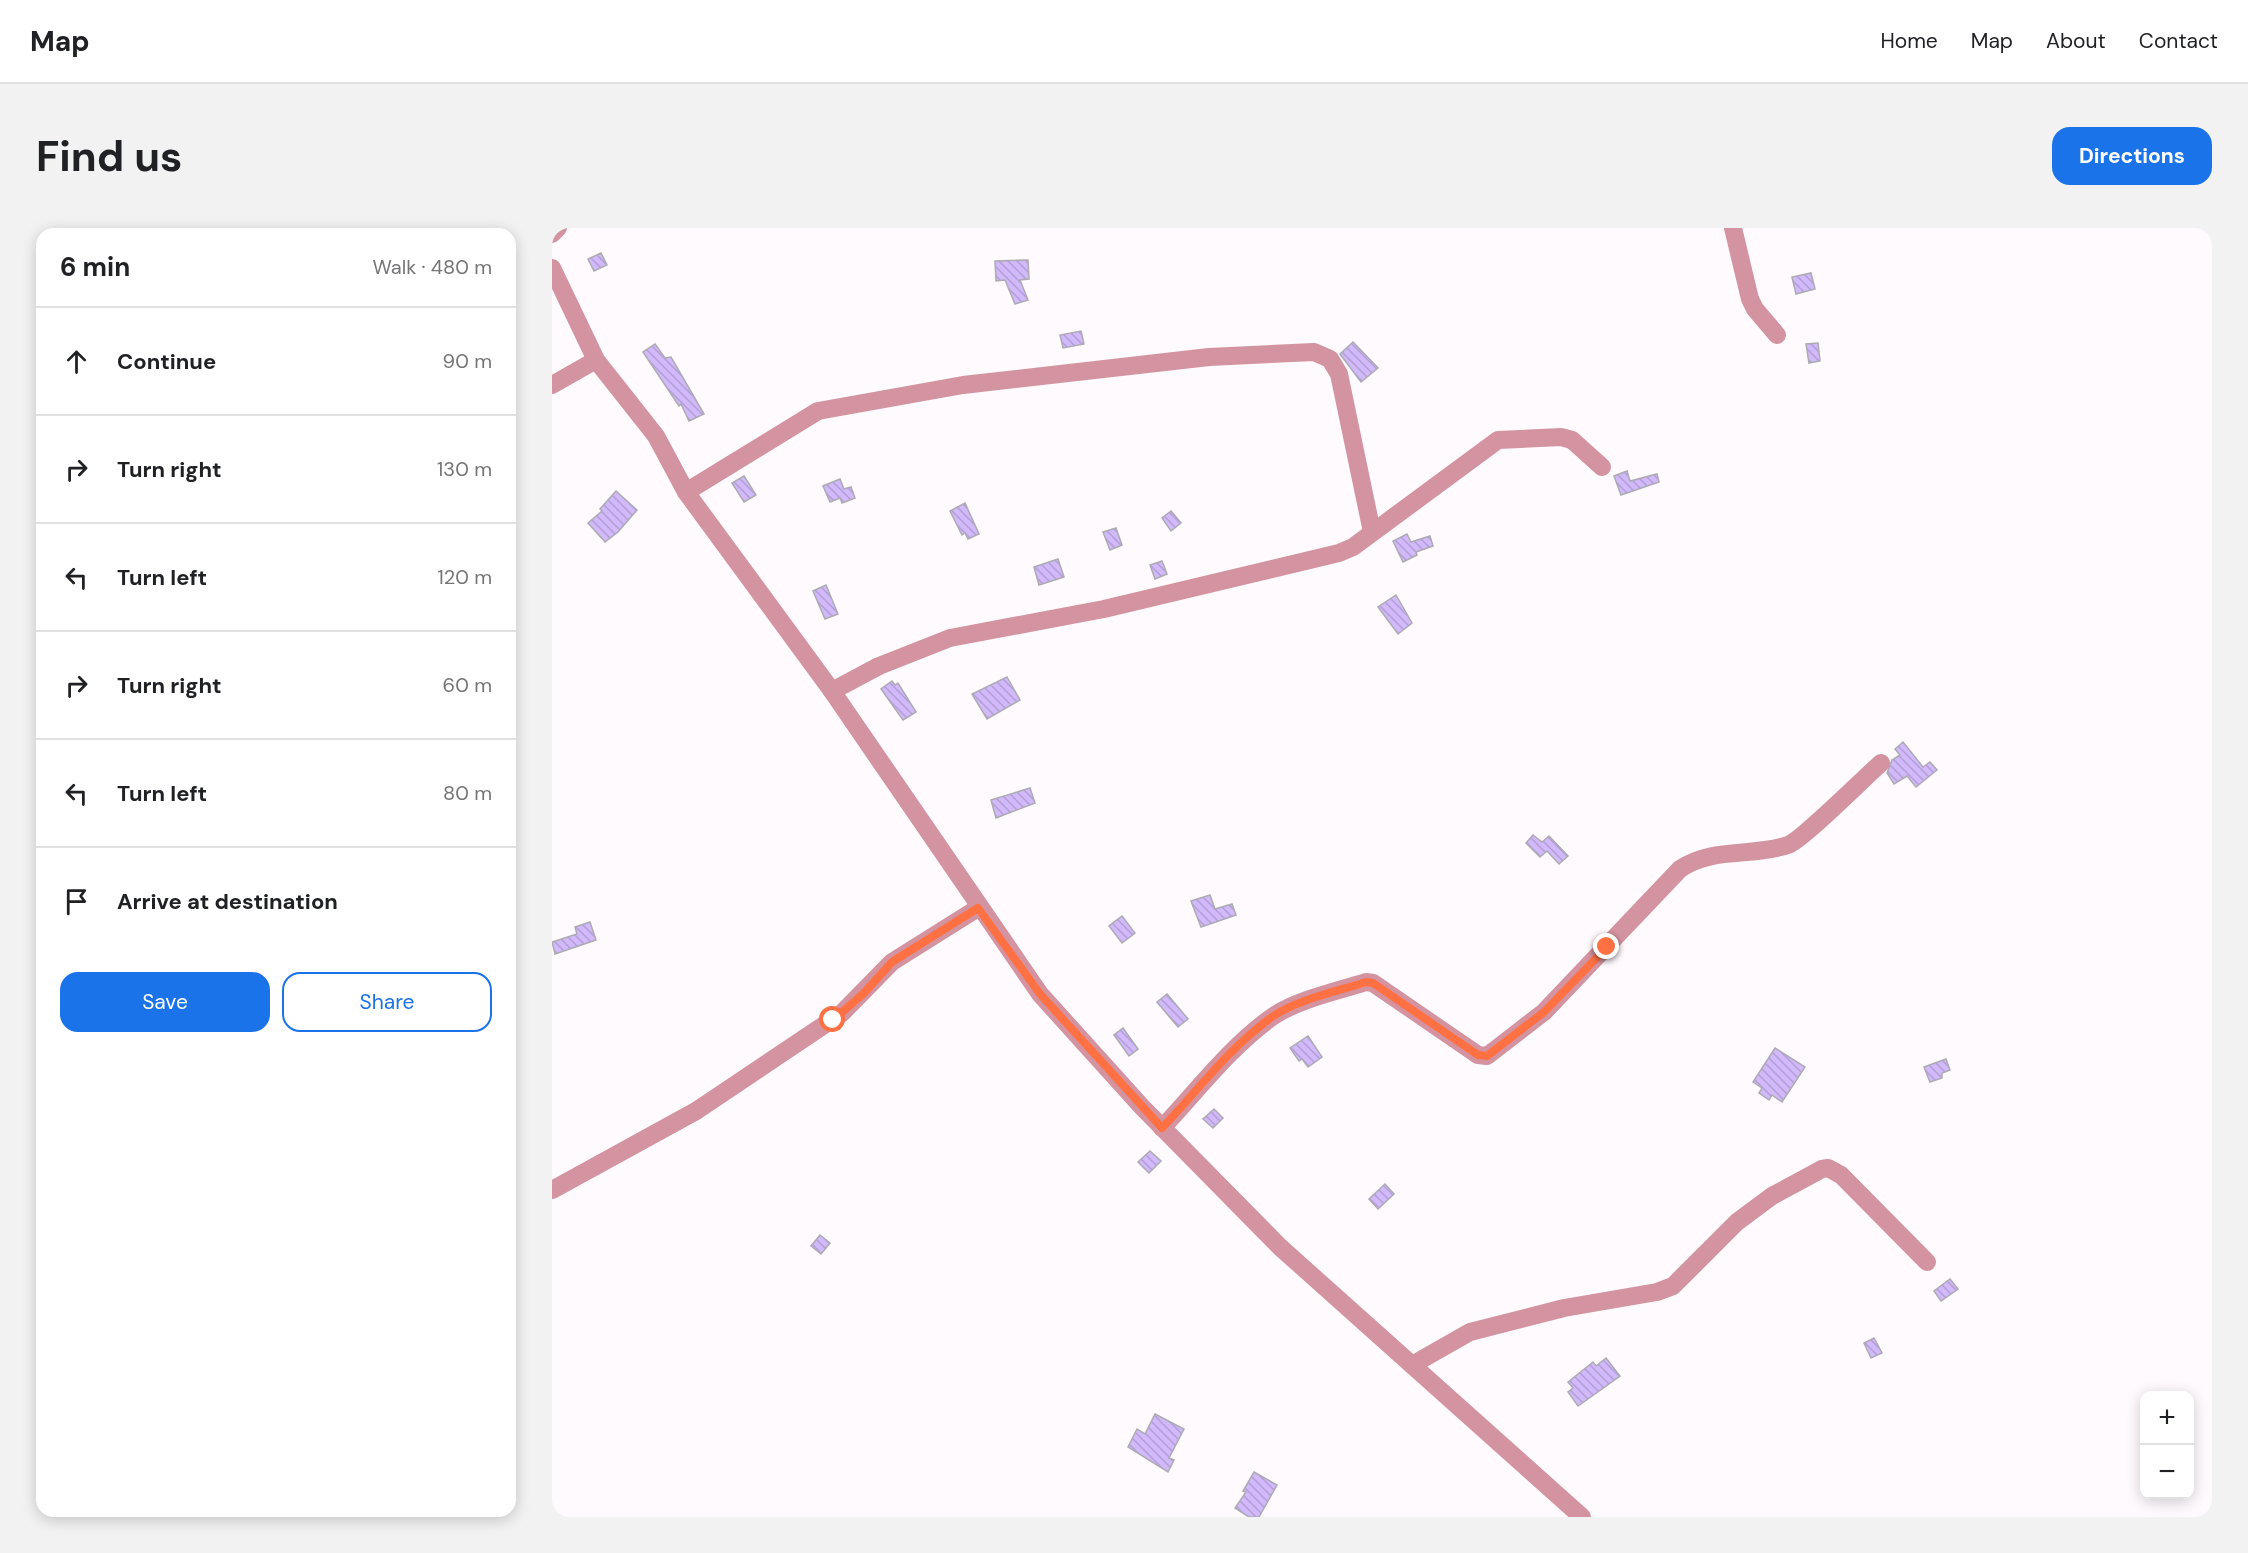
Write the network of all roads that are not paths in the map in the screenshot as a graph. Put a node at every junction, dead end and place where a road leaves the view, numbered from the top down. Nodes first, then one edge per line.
1 (558, 228) edge
2 (1733, 228) edge
3 (552, 234) edge
4 (552, 268) edge
5 (1776, 335) dead end
6 (596, 360) junction
7 (552, 385) edge
8 (1602, 467) dead end
9 (686, 492) junction
10 (1372, 532) junction
11 (832, 691) junction
12 (1881, 763) dead end
13 (978, 908) junction
14 (1162, 1128) junction
15 (552, 1190) edge
16 (1927, 1262) dead end
17 (1412, 1365) junction
18 (1582, 1517) edge

1 - 3 street
2 - 5 street
4 - 6 street
6 - 7 street
6 - 9 street
8 - 10 street
9 - 10 street
9 - 11 street
10 - 11 street
11 - 13 street
12 - 14 street
13 - 14 street
13 - 15 street
14 - 17 street
16 - 17 street
17 - 18 street

